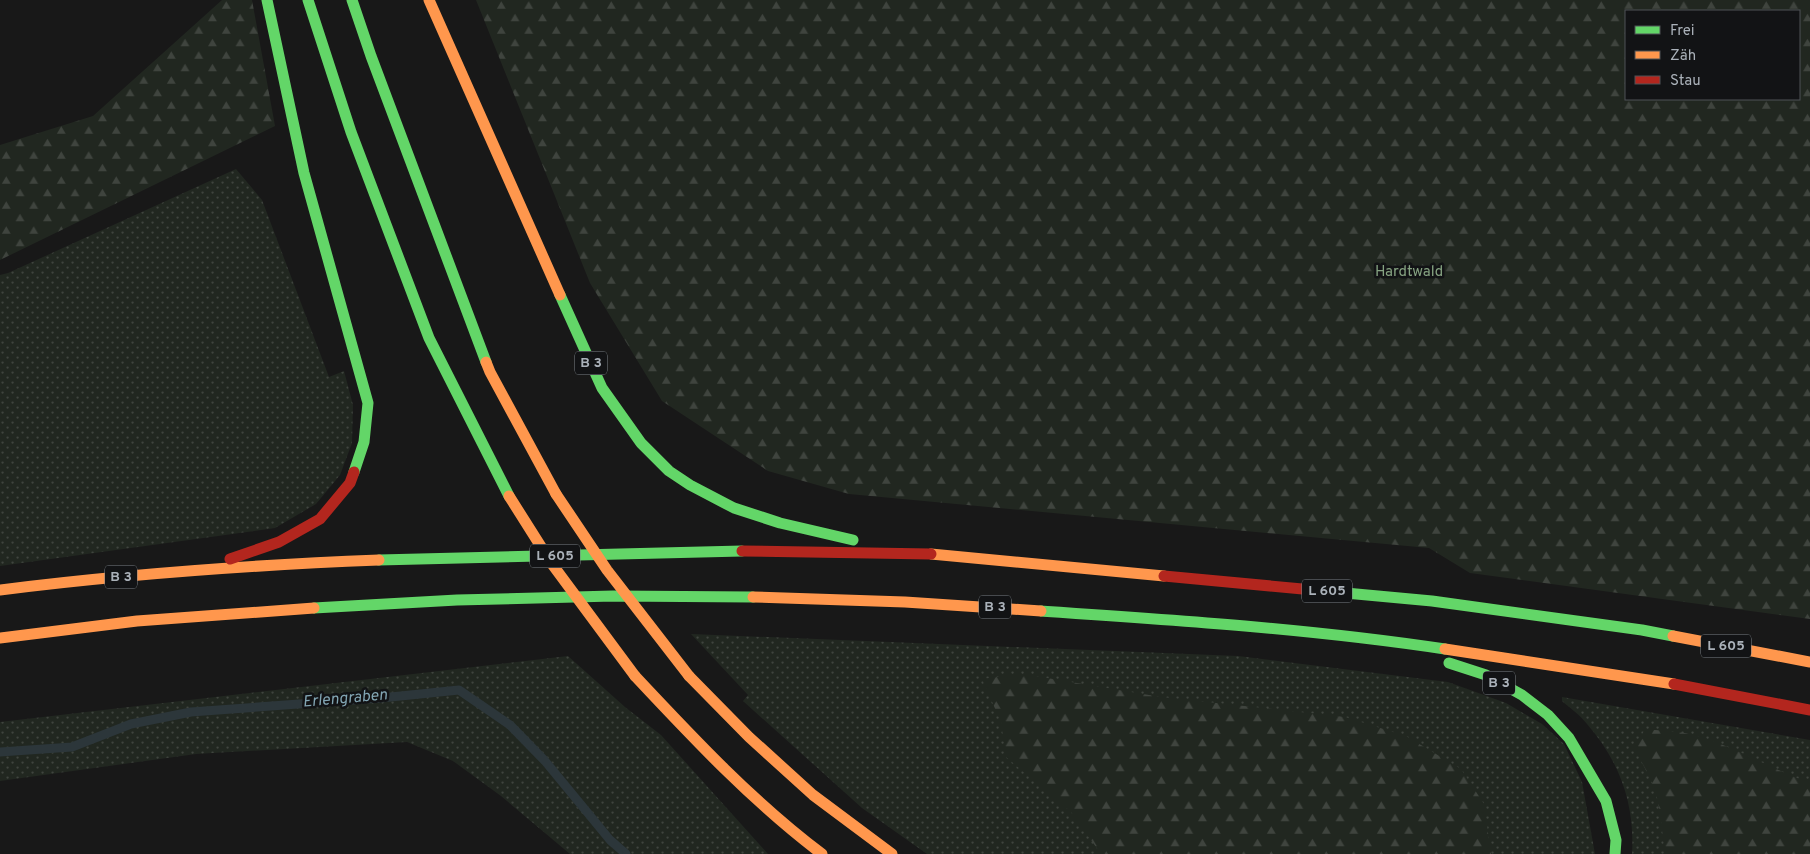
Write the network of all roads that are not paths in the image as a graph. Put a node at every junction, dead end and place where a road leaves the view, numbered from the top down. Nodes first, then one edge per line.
1 (267, 0) edge
2 (308, 0) edge
3 (352, 0) edge
4 (429, 0) edge
5 (916, 553) junction
6 (194, 571) junction
7 (0, 590) edge
8 (0, 638) edge
9 (1376, 639) junction
10 (1810, 662) edge
11 (1810, 710) edge
12 (822, 854) edge
13 (892, 854) edge
14 (1615, 854) edge

1 - 6 highway, B 3
2 - 12 highway, bridge
3 - 13 highway, bridge
4 - 5 highway, B 3
5 - 6 highway, L 605
5 - 10 highway, L 605
6 - 7 highway, B 3
8 - 9 highway, B 3
9 - 11 highway
9 - 14 highway, B 3

